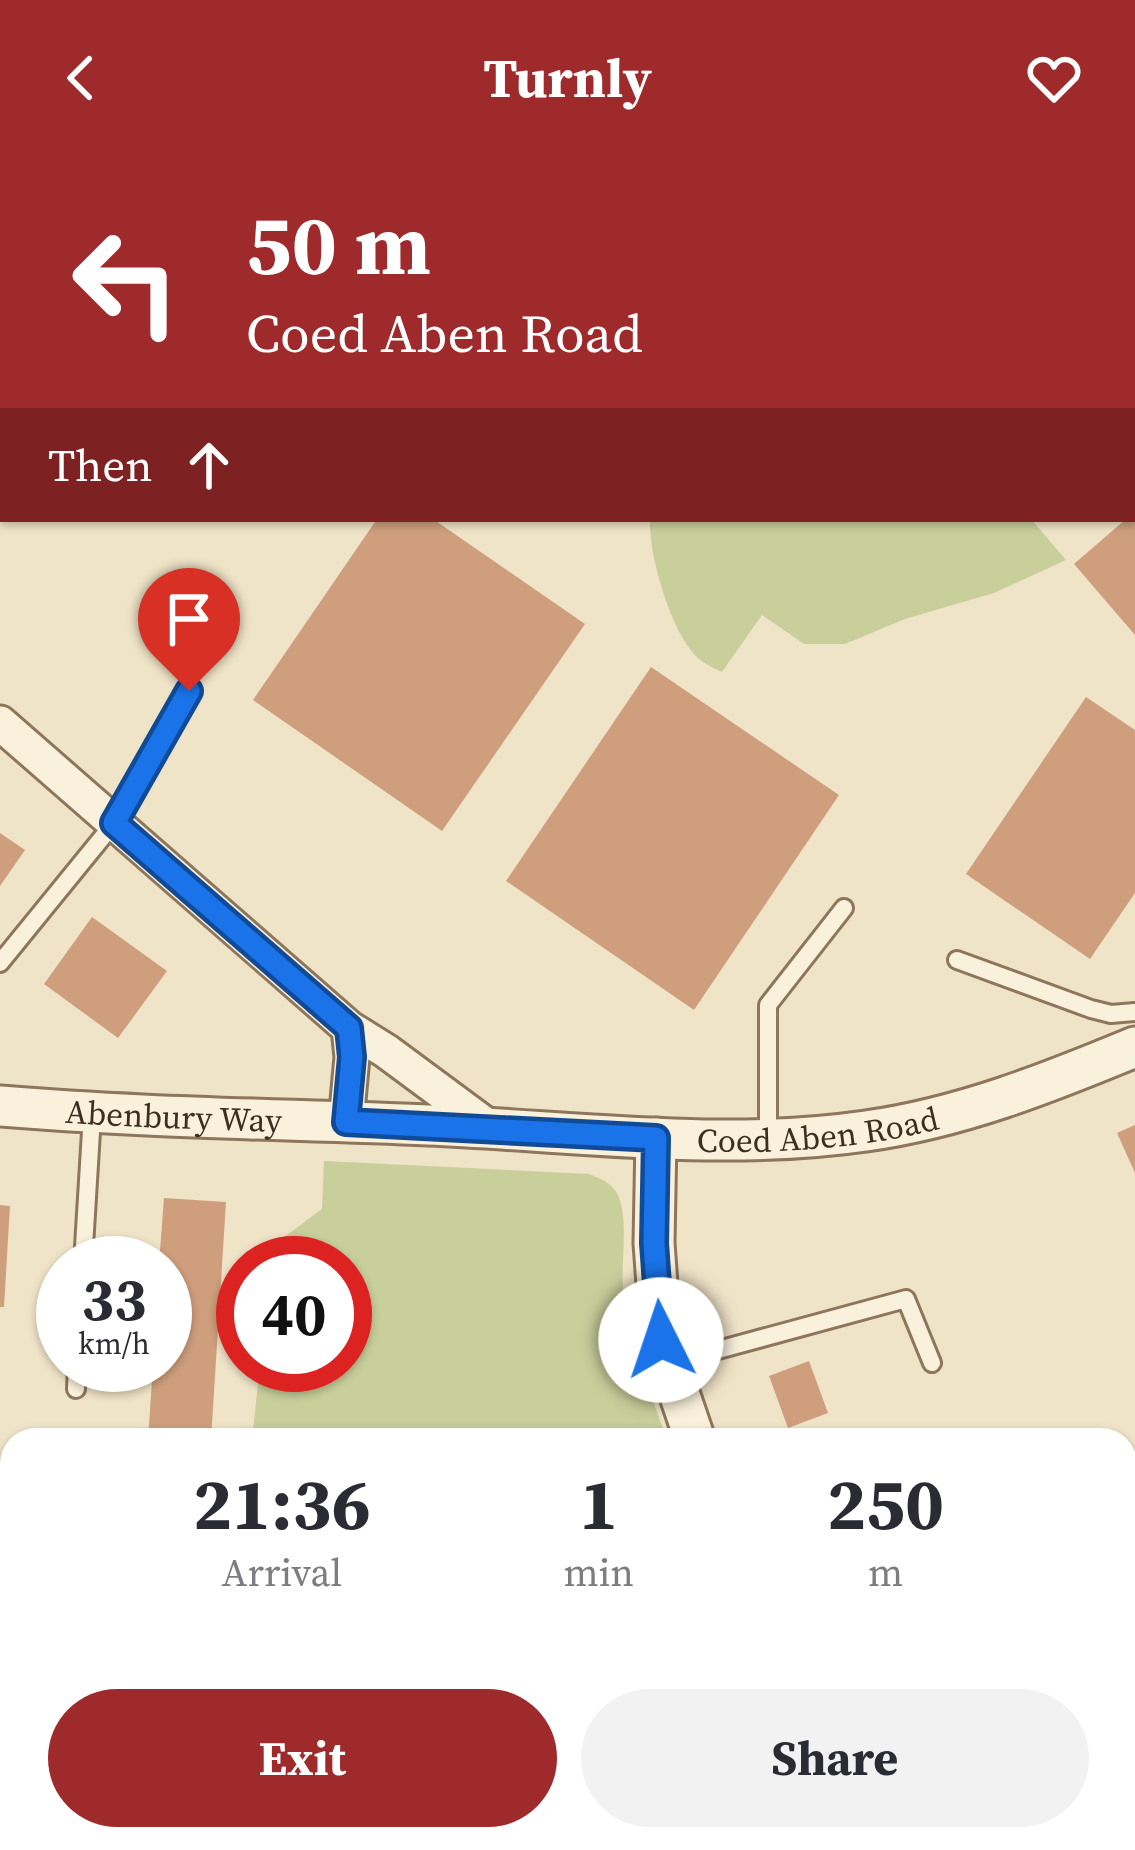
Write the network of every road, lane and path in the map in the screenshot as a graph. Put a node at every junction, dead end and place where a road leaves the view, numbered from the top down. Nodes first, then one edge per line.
1 (189, 691) dead end
2 (0, 723) edge
3 (114, 823) junction
4 (844, 908) dead end
5 (957, 960) dead end
6 (0, 963) edge
7 (1135, 1012) edge
8 (349, 1028) junction
9 (1135, 1047) edge
10 (0, 1106) edge
11 (92, 1114) junction
12 (346, 1122) junction
13 (490, 1128) junction
14 (656, 1138) junction
15 (768, 1139) junction
16 (85, 1236) edge
17 (669, 1363) junction
18 (932, 1363) dead end
19 (691, 1428) edge

1 - 3 lane
2 - 3 street
3 - 6 lane
3 - 8 street
4 - 15 lane
5 - 7 lane
8 - 12 street
8 - 13 street
9 - 15 street, Coed Aben Road
10 - 11 street, Abenbury Way
11 - 12 street, Abenbury Way
11 - 16 lane
12 - 13 street, Abenbury Way
13 - 14 street, Coed Aben Road
14 - 15 street, Coed Aben Road
14 - 17 street
17 - 18 lane
17 - 19 street

